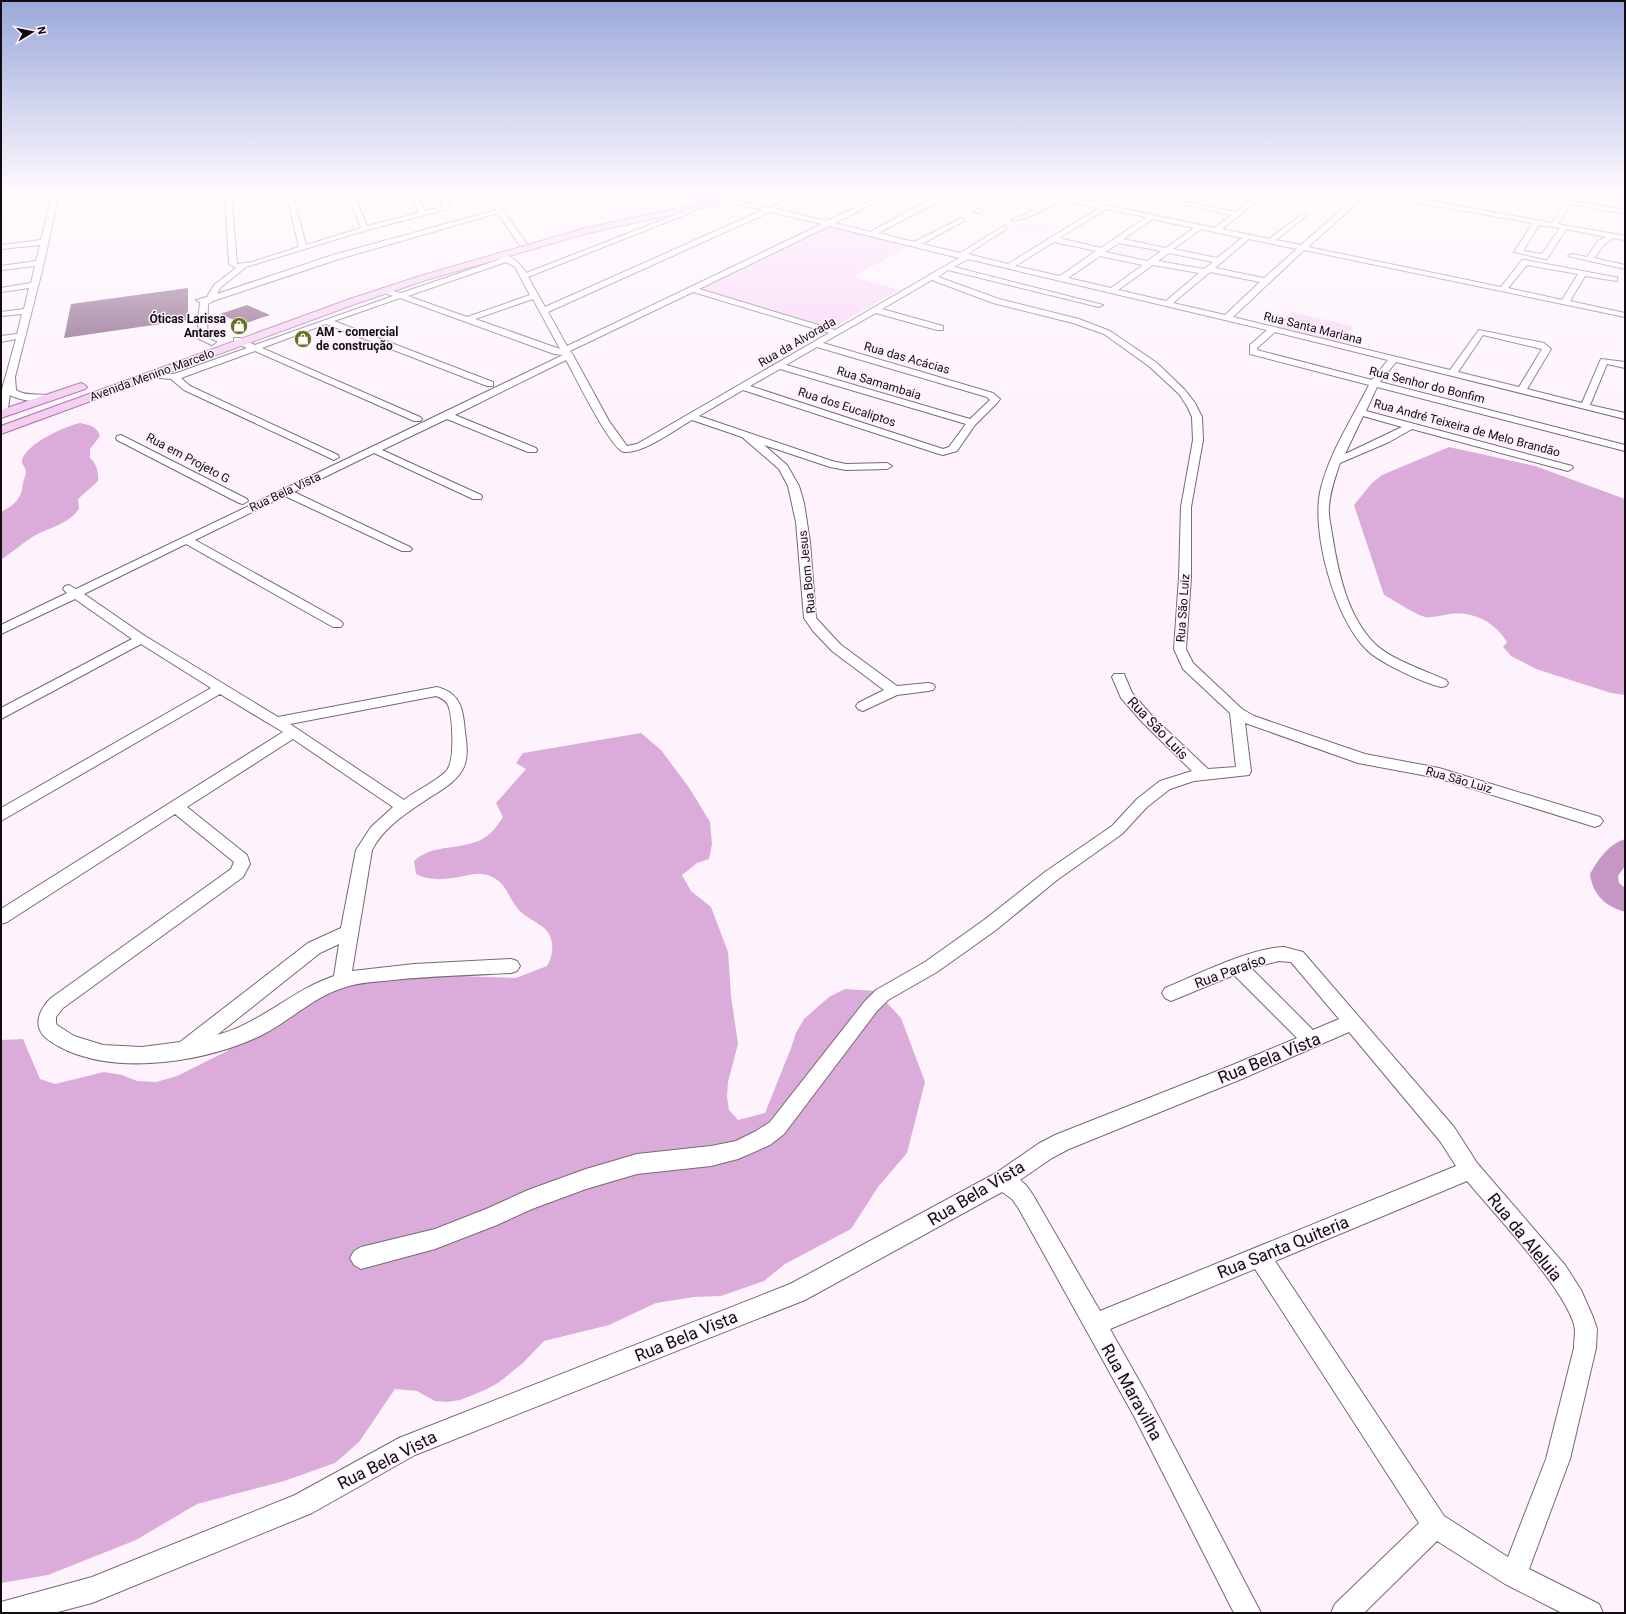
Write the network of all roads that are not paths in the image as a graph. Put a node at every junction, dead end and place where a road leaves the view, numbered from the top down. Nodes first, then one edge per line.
1 (39, 267) edge
2 (237, 267) edge
3 (305, 267) edge
4 (435, 267) edge
5 (446, 267) edge
6 (467, 267) edge
7 (476, 267) edge
8 (519, 267) edge
9 (546, 267) edge
10 (641, 267) edge
11 (737, 267) edge
12 (1009, 267) edge
13 (1076, 267) edge
14 (1144, 267) edge
15 (1186, 267) edge
16 (1211, 267) edge
17 (1281, 267) edge
18 (1395, 267) edge
19 (1519, 267) edge
20 (1529, 267) edge
21 (1553, 267) edge
22 (948, 268) joint
23 (1208, 270) junction
24 (1583, 273) junction
25 (524, 276) junction
26 (932, 278) junction
27 (1060, 279) junction
28 (1614, 279) dead end
29 (1266, 281) junction
30 (34, 285) junction
31 (692, 289) junction
32 (1, 290) edge
33 (385, 290) junction
34 (1503, 290) junction
35 (1112, 291) junction
36 (1513, 292) junction
37 (1581, 295) dead end
38 (398, 296) junction
39 (535, 296) junction
40 (205, 301) junction
41 (1565, 302) junction
42 (1168, 304) junction
43 (1575, 304) junction
44 (1099, 305) dead end
45 (331, 309) junction
46 (27, 310) junction
47 (875, 310) junction
48 (543, 311) junction
49 (1, 314) edge
50 (1625, 314) edge
51 (344, 315) junction
52 (1227, 318) junction
53 (302, 320) junction
54 (465, 320) junction
55 (326, 321) junction
56 (313, 326) junction
57 (940, 328) dead end
58 (1272, 330) junction
59 (837, 333) junction
60 (598, 334) junction
61 (21, 336) junction
62 (608, 338) dead end
63 (1, 339) edge
64 (236, 341) junction
65 (212, 342) junction
66 (816, 344) junction
67 (254, 348) junction
68 (184, 351) dead end
69 (564, 352) junction
70 (200, 353) junction
71 (1393, 360) junction
72 (157, 361) dead end
73 (14, 363) junction
74 (1625, 365) edge
75 (780, 366) junction
76 (1, 367) edge
77 (1452, 374) junction
78 (152, 375) junction
79 (10, 377) junction
80 (174, 377) junction
81 (92, 383) dead end
82 (490, 384) junction
83 (1374, 384) junction
84 (743, 387) junction
85 (1522, 390) junction
86 (48, 398) junction
87 (1585, 406) junction
88 (1359, 412) junction
89 (447, 415) junction
90 (691, 416) junction
91 (1625, 416) edge
92 (614, 417) dead end
93 (6, 419) edge
94 (604, 421) junction
95 (972, 423) junction
96 (417, 424) junction
97 (1411, 426) junction
98 (1, 430) edge
99 (746, 435) junction
100 (121, 438) dead end
101 (1625, 448) edge
102 (375, 450) junction
103 (532, 450) dead end
104 (334, 457) junction
105 (1336, 461) junction
106 (887, 466) dead end
107 (1568, 468) dead end
108 (285, 492) junction
109 (477, 497) dead end
110 (240, 506) junction
111 (187, 540) junction
112 (406, 549) dead end
113 (71, 591) junction
114 (1, 618) edge
115 (337, 624) dead end
116 (1, 630) edge
117 (141, 639) junction
118 (1119, 676) dead end
119 (1440, 683) dead end
120 (928, 687) dead end
121 (220, 688) junction
122 (894, 691) junction
123 (863, 706) dead end
124 (1237, 712) junction
125 (1, 714) edge
126 (275, 722) junction
127 (293, 732) junction
128 (1204, 774) junction
129 (176, 806) junction
130 (404, 807) junction
131 (4, 810) edge
132 (1595, 821) dead end
133 (1, 917) edge
134 (349, 932) junction
135 (1290, 954) joint
136 (511, 966) dead end
137 (1238, 967) junction
138 (342, 980) junction
139 (1171, 993) dead end
140 (1350, 1022) junction
141 (1311, 1040) junction
142 (183, 1050) junction
143 (1470, 1170) junction
144 (1003, 1180) junction
145 (1260, 1257) junction
146 (361, 1258) dead end
147 (1095, 1324) junction
148 (1435, 1525) junction
149 (1514, 1575) junction
150 (6, 1613) edge
151 (1248, 1613) edge
152 (1344, 1613) edge
153 (1590, 1613) edge

1 - 30 street
2 - 40 street
3 - 40 street
4 - 65 main road
5 - 64 main road, Avenida Menino Marcelo
6 - 33 main road, Avenida Menino Marcelo
7 - 38 street
8 - 25 street
9 - 25 street
10 - 48 street
11 - 31 street
12 - 27 street, Rua Santa Mariana
13 - 27 street
14 - 35 street
15 - 23 street
16 - 23 street
17 - 29 street
18 - 34 street
19 - 34 street
20 - 36 street
21 - 24 street
22 - 26 street, Rua da Alvorada
22 - 44 street
23 - 29 street
23 - 42 street
24 - 28 street
24 - 41 street
25 - 39 street
26 - 47 street, Rua da Alvorada
26 - 124 street, Rua São Luiz
27 - 35 street, Rua Santa Mariana
29 - 52 street
30 - 32 street
30 - 46 street
31 - 59 street
31 - 60 street
33 - 38 street
33 - 45 main road, Avenida Menino Marcelo
34 - 36 street
35 - 42 street, Rua Santa Mariana
36 - 41 street
37 - 43 street
38 - 51 street
38 - 54 street
39 - 48 street
39 - 54 street
40 - 65 street
41 - 43 street
42 - 52 street, Rua Santa Mariana
43 - 50 street
45 - 51 street
45 - 53 main road, Avenida Menino Marcelo
46 - 49 street
46 - 61 street
47 - 57 street
47 - 59 street, Rua da Alvorada
48 - 69 street
51 - 55 street
52 - 58 street, Rua Santa Mariana
53 - 56 street
53 - 64 main road, Avenida Menino Marcelo
54 - 69 street
55 - 56 street
55 - 82 street
56 - 67 street
58 - 71 street, Rua Santa Mariana
58 - 83 street, Rua Senhor do Bonfim
59 - 66 street, Rua da Alvorada
60 - 62 street
60 - 69 street
61 - 63 street
61 - 73 street
64 - 65 main road
64 - 67 street
64 - 70 main road, Avenida Menino Marcelo
64 - 78 main road, Avenida Menino Marcelo
65 - 68 main road
66 - 75 street, Rua da Alvorada
66 - 95 street, Rua das Acácias
67 - 80 street
67 - 96 street
69 - 82 street, Rua Bela Vista
69 - 89 street, Rua Bela Vista
69 - 94 street
70 - 72 main road
70 - 93 main road, Avenida Menino Marcelo
71 - 77 street, Rua Santa Mariana
71 - 83 street
73 - 76 street
73 - 79 street
74 - 87 street
75 - 84 street, Rua da Alvorada
75 - 95 street, Rua Samambaia
77 - 85 street, Rua Santa Mariana
77 - 85 street
78 - 80 street
78 - 93 main road, Avenida Menino Marcelo
79 - 86 street
79 - 93 street
80 - 104 street
81 - 86 main road
82 - 96 street, Rua Bela Vista
83 - 88 street
83 - 101 street, Rua Senhor do Bonfim
84 - 90 street, Rua da Alvorada
84 - 95 street, Rua dos Eucaliptos
85 - 87 street, Rua Santa Mariana
86 - 93 main road
87 - 91 street, Rua Santa Mariana
88 - 97 street, Rua André Teixeira de Melo Brandão
88 - 105 street
89 - 96 street, Rua Bela Vista
89 - 103 street
90 - 94 street, Rua da Alvorada
90 - 99 street
92 - 94 street
93 - 98 main road, Avenida Menino Marcelo
96 - 102 street, Rua Bela Vista
96 - 104 street, Rua Bela Vista
97 - 105 street
97 - 107 street, Rua André Teixeira de Melo Brandão
99 - 106 street
99 - 122 street, Rua Bom Jesus
100 - 110 street, Rua em Projeto G
102 - 108 street, Rua Bela Vista
102 - 109 street
104 - 110 street, Rua Bela Vista
105 - 119 street
108 - 110 street, Rua Bela Vista
108 - 112 street
110 - 111 street, Rua Bela Vista
110 - 113 street, Rua Bela Vista
111 - 113 street, Rua Bela Vista
111 - 115 street
113 - 114 street, Rua Bela Vista
113 - 116 street, Rua Bela Vista
113 - 117 street
117 - 121 street
117 - 125 street
118 - 128 street, Rua São Luís
120 - 122 street
121 - 126 street
121 - 131 street
122 - 123 street
124 - 128 street
124 - 132 street, Rua São Luiz
126 - 127 street
126 - 130 street
127 - 129 street
127 - 130 street
128 - 146 street
129 - 133 street
129 - 142 street
130 - 134 street
134 - 138 street
134 - 142 street
135 - 137 street, Rua Paraíso
135 - 140 street, Rua da Aleluia
136 - 138 street
137 - 139 street, Rua Paraíso
137 - 141 street
138 - 142 street
140 - 141 street, Rua Bela Vista
140 - 143 street, Rua da Aleluia
141 - 144 street, Rua Bela Vista
143 - 145 street, Rua Santa Quiteria
143 - 149 street, Rua da Aleluia
144 - 147 street, Rua Maravilha
144 - 150 street, Rua Bela Vista
145 - 147 street, Rua Santa Quiteria
145 - 148 street
147 - 151 street, Rua Maravilha
148 - 149 street
148 - 152 street
149 - 153 street

